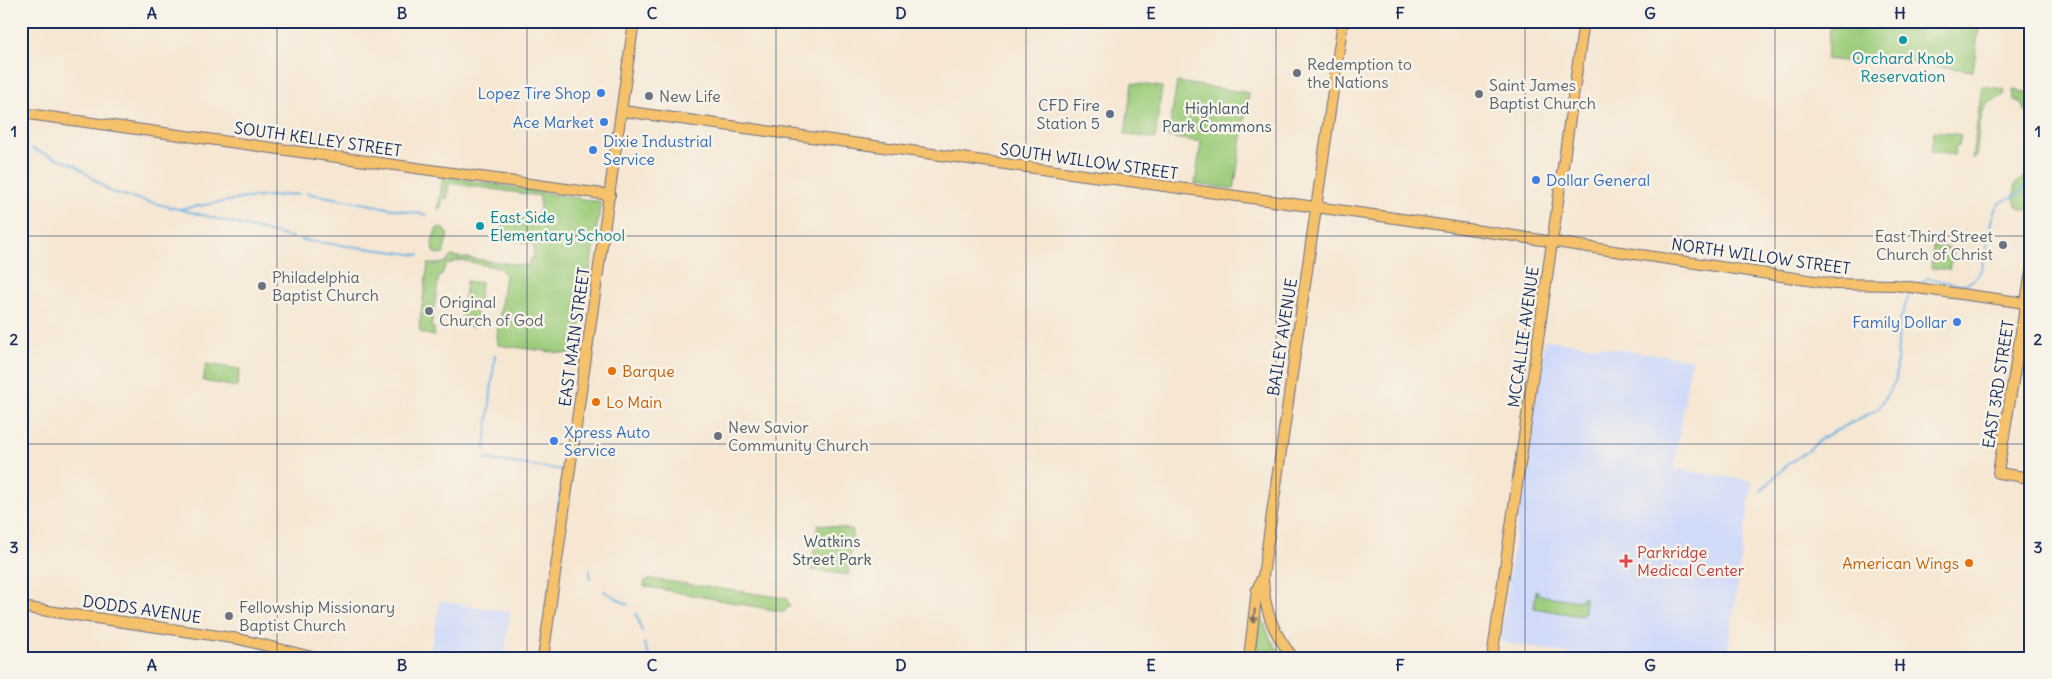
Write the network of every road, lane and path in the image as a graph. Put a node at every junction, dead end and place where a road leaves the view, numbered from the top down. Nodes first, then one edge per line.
1 (634, 21) edge
2 (1343, 21) edge
3 (1584, 21) edge
4 (623, 111) junction
5 (21, 113) edge
6 (610, 195) junction
7 (1317, 208) junction
8 (1552, 243) junction
9 (2031, 271) edge
10 (2026, 303) junction
11 (2031, 478) edge
12 (1263, 576) junction
13 (21, 607) edge
14 (316, 658) edge
15 (542, 658) edge
16 (1249, 658) edge
17 (1294, 658) edge
18 (1492, 658) edge

1 - 4 main road, EAST MAIN STREET
2 - 7 main road, BAILEY AVENUE
3 - 8 main road, MCCALLIE AVENUE
4 - 6 main road, EAST MAIN STREET
4 - 7 main road, SOUTH WILLOW STREET
5 - 6 main road, SOUTH KELLEY STREET
6 - 15 main road, EAST MAIN STREET
7 - 8 main road, SOUTH WILLOW STREET
7 - 12 main road, BAILEY AVENUE
8 - 10 main road, NORTH WILLOW STREET
8 - 18 main road, MCCALLIE AVENUE
9 - 10 main road, EAST 3RD STREET
10 - 11 main road, EAST 3RD STREET
12 -> 16 main road, BAILEY AVENUE
12 - 17 main road
13 - 14 main road, DODDS AVENUE

